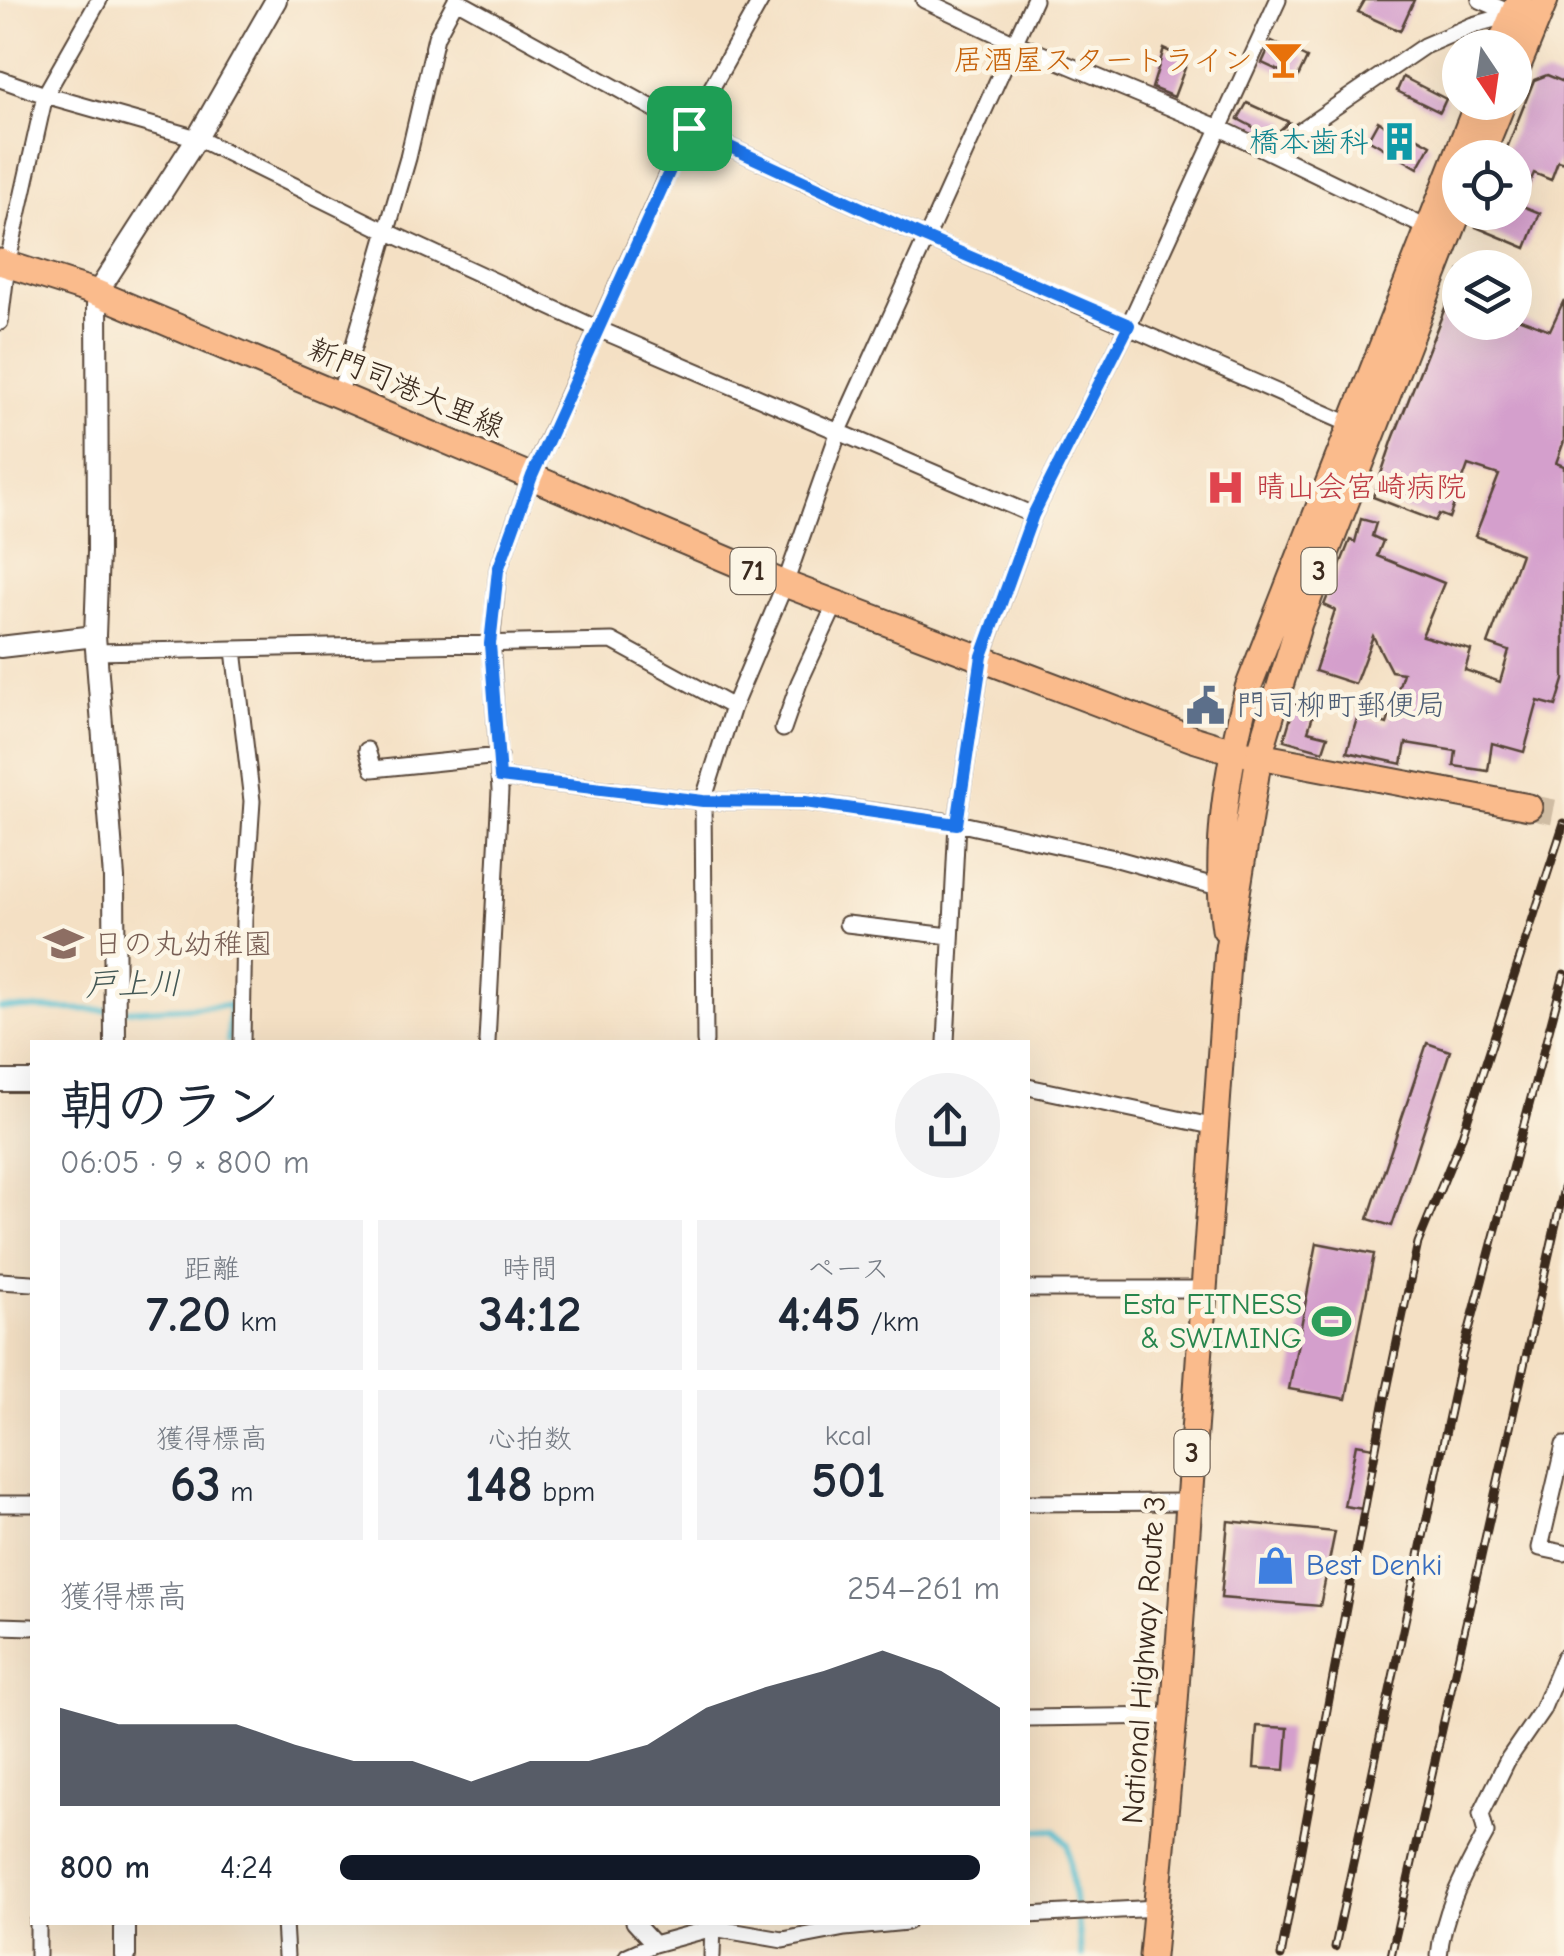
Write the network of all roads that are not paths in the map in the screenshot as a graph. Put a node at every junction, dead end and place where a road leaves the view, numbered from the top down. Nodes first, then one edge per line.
1 (99, 0) edge
2 (276, 0) edge
3 (456, 0) edge
4 (762, 0) edge
5 (924, 0) edge
6 (1034, 0) edge
7 (1278, 0) edge
8 (1480, 0) edge
9 (1528, 10) edge
10 (1512, 30) edge
11 (1014, 42) junction
12 (0, 79) edge
13 (45, 95) junction
14 (1473, 120) edge
15 (689, 128) junction
16 (1222, 129) junction
17 (197, 138) junction
18 (1269, 152) junction
19 (1442, 230) edge
20 (386, 231) junction
21 (1439, 234) junction
22 (926, 238) junction
23 (4, 264) edge
24 (96, 293) junction
25 (0, 322) edge
26 (1129, 325) junction
27 (596, 328) junction
28 (338, 396) junction
29 (1361, 429) junction
30 (839, 431) junction
31 (532, 476) junction
32 (1033, 515) junction
33 (785, 584) junction
34 (836, 603) junction
35 (95, 644) junction
36 (490, 644) junction
37 (0, 647) edge
38 (234, 650) junction
39 (982, 656) junction
40 (733, 707) junction
41 (783, 729) dead end
42 (367, 750) dead end
43 (1232, 751) junction
44 (499, 756) junction
45 (1259, 756) junction
46 (500, 777) junction
47 (703, 801) junction
48 (1529, 808) tunnel mouth
49 (957, 824) junction
50 (1218, 886) junction
51 (847, 924) dead end
52 (950, 936) junction
53 (1228, 949) junction
54 (115, 1040) edge
55 (242, 1040) edge
56 (487, 1040) edge
57 (705, 1040) edge
58 (946, 1040) edge
59 (0, 1081) edge
60 (30, 1081) edge
61 (1030, 1088) edge
62 (1216, 1127) junction
63 (0, 1281) edge
64 (30, 1282) edge
65 (1030, 1289) edge
66 (1204, 1289) junction
67 (1564, 1446) edge
68 (1188, 1502) junction
69 (1030, 1503) edge
70 (0, 1504) edge
71 (30, 1504) edge
72 (1564, 1553) edge
73 (0, 1626) edge
74 (30, 1627) edge
75 (1564, 1657) edge
76 (1174, 1716) junction
77 (1030, 1718) edge
78 (1157, 1908) junction
79 (1030, 1915) edge
80 (38, 1925) edge
81 (125, 1925) edge
82 (284, 1925) edge
83 (637, 1925) edge
84 (713, 1925) edge
85 (875, 1925) edge
86 (654, 1944) junction
87 (38, 1956) edge
88 (125, 1956) edge
89 (286, 1956) edge
90 (628, 1956) edge
91 (712, 1956) edge
92 (1152, 1956) edge
93 (1439, 1956) edge

1 - 13 street
2 - 17 street
3 - 15 street
3 - 20 street
4 - 15 street
5 - 11 street
6 - 11 street
7 - 16 street
8 - 9 street
9 - 10 main road
9 - 18 street
11 - 16 street
11 - 22 street
12 - 13 street
13 - 17 street
13 - 23 street
14 - 21 main road, National Highway Route 3 / 3
15 - 22 street
15 - 27 street
16 - 18 street
16 - 26 street
17 - 20 street
17 - 24 street
18 - 21 street
19 - 21 main road, National Highway Route 3 / 3
20 - 27 street
20 - 28 street
21 - 29 main road, National Highway Route 3 / 3
22 - 26 street
22 - 30 street
23 - 24 main road, 新門司港大里線 / 71
23 - 25 street
24 - 28 main road, 新門司港大里線 / 71
24 - 35 street
26 - 29 street
26 - 32 street
27 - 30 street
27 - 31 street
28 - 31 main road, 新門司港大里線 / 71
29 - 43 main road, National Highway Route 3 / 3
29 - 45 main road, National Highway Route 3 / 3
30 - 32 street
30 - 33 street
31 - 33 main road, 新門司港大里線 / 71
31 - 36 street
32 - 39 street
33 - 34 main road, 新門司港大里線 / 71
33 - 40 street
34 - 39 main road, 新門司港大里線 / 71
34 - 41 street
35 - 37 street
35 - 38 street
35 - 54 street
36 - 38 street
36 - 40 street
36 - 44 street
38 - 55 street
39 - 43 main road, 新門司港大里線 / 71
39 - 49 street
40 - 47 street
42 - 44 street
43 - 45 main road, 新門司港大里線 / 71
43 - 50 main road, National Highway Route 3 / 3
44 - 46 street
45 - 48 main road, 新門司港大里線 / 71
45 - 53 main road, National Highway Route 3 / 3
46 - 47 street
46 - 56 street
47 - 49 street
47 - 57 street
49 - 50 street
49 - 52 street
50 - 53 main road, National Highway Route 3 / 3
51 - 52 street
52 - 58 street
53 - 62 main road, National Highway Route 3 / 3
59 - 60 street
61 - 62 street
62 - 66 main road, National Highway Route 3 / 3
63 - 64 street
65 - 66 street
66 - 68 main road, National Highway Route 3 / 3
67 - 72 street
68 - 69 street
68 - 76 main road, National Highway Route 3 / 3
70 - 71 street
73 - 74 street
75 - 93 street
76 - 77 street
76 - 78 main road, National Highway Route 3 / 3
78 - 79 street
78 - 92 main road, National Highway Route 3 / 3
80 - 87 street
81 - 88 street
82 - 89 street
83 - 86 street
84 - 85 street
84 - 86 street
84 - 91 street
86 - 90 street

